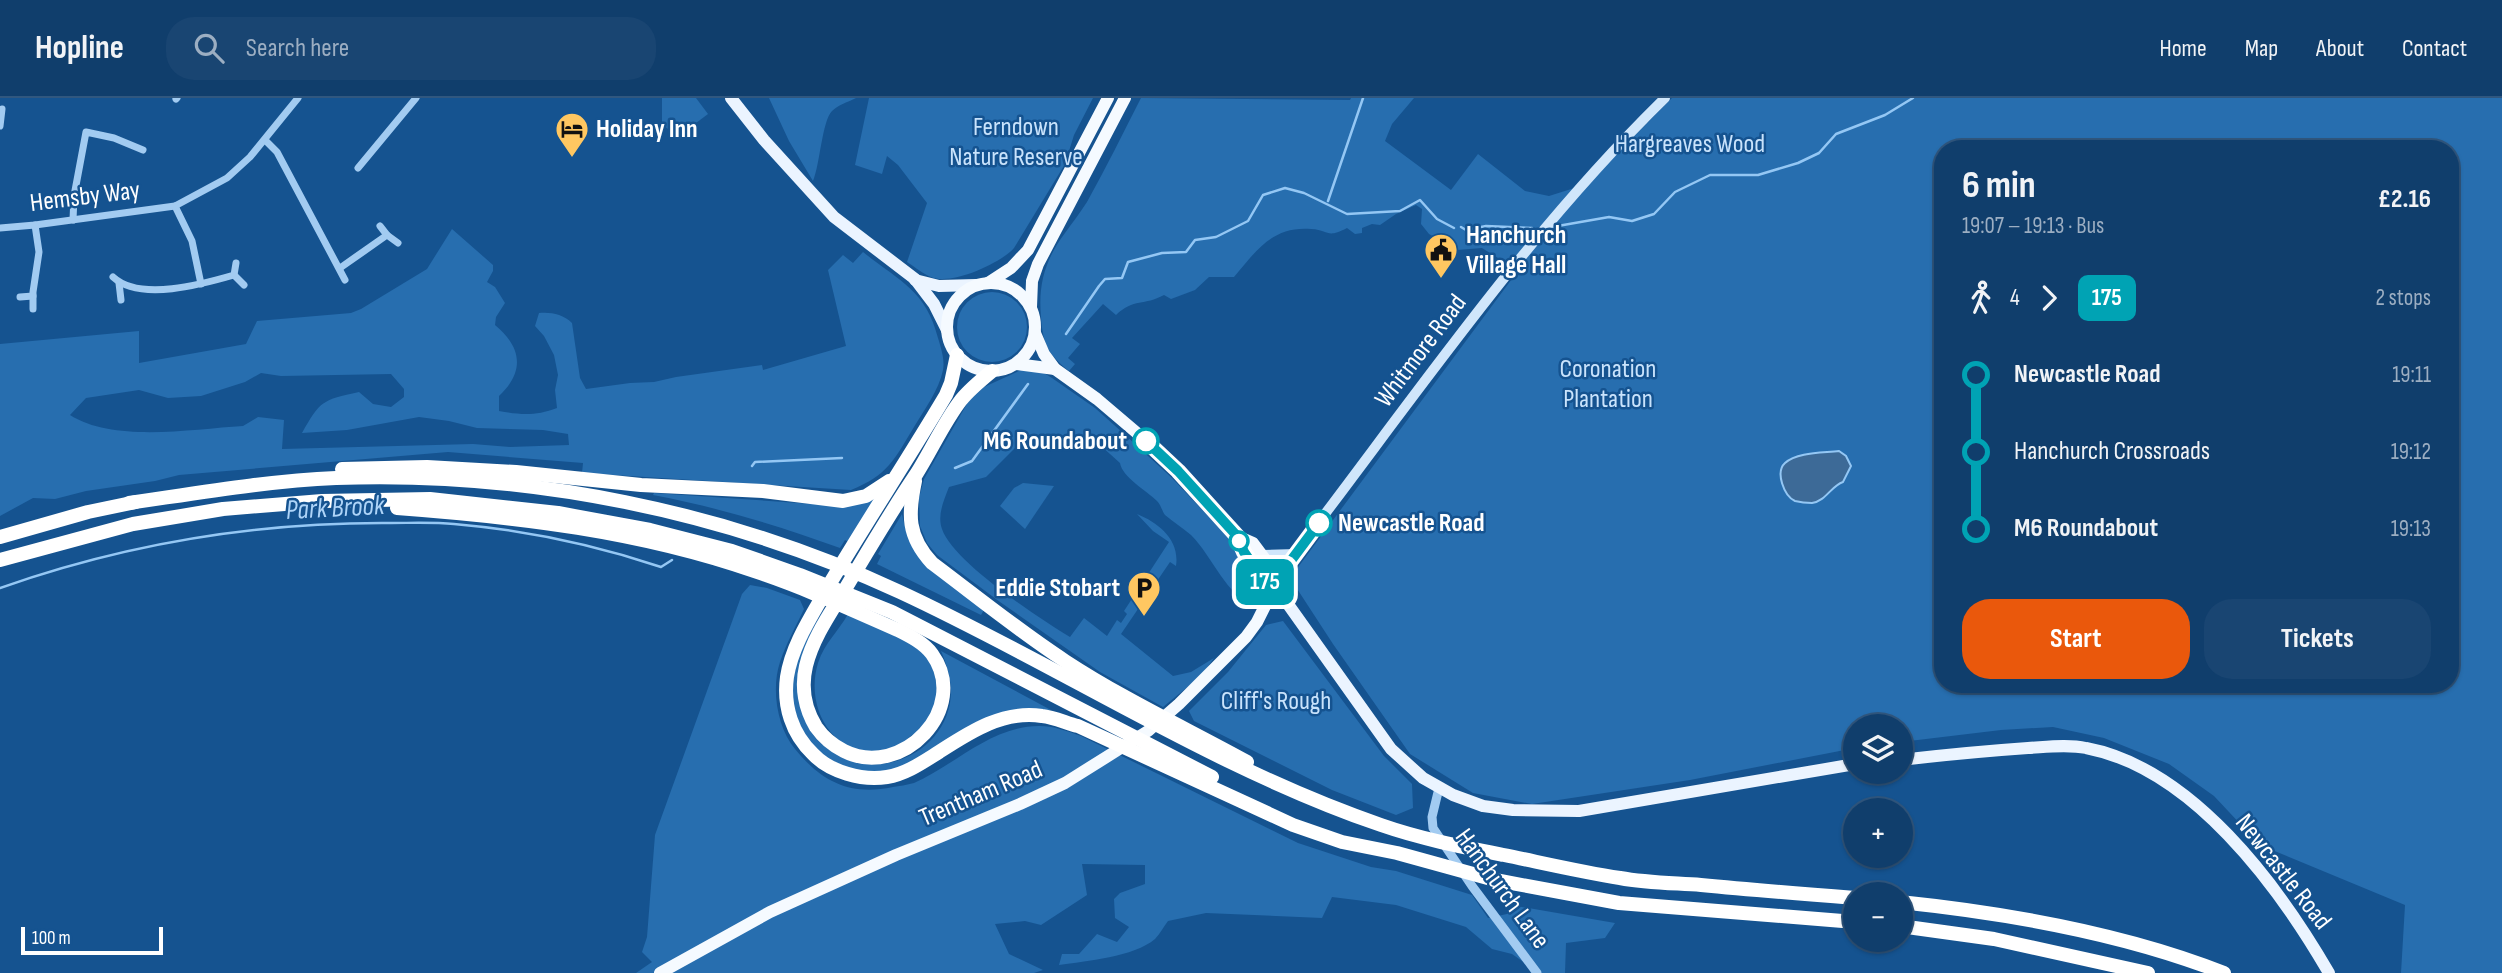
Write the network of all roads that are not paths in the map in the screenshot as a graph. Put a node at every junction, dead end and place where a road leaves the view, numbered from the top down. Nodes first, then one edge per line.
1 (298, 98) edge
2 (416, 98) edge
3 (731, 98) edge
4 (1108, 98) edge
5 (1125, 98) edge
6 (1665, 98) edge
7 (2, 109) dead end
8 (0, 126) edge
9 (265, 140) junction
10 (143, 150) dead end
11 (358, 168) dead end
12 (176, 206) junction
13 (73, 220) junction
14 (35, 225) junction
15 (380, 226) dead end
16 (0, 228) edge
17 (387, 235) junction
18 (398, 243) dead end
19 (236, 263) dead end
20 (340, 268) junction
21 (234, 275) junction
22 (915, 279) junction
23 (345, 280) dead end
24 (982, 284) junction
25 (201, 285) junction
26 (244, 285) dead end
27 (33, 296) junction
28 (20, 297) dead end
29 (121, 300) dead end
30 (1031, 307) junction
31 (33, 309) dead end
32 (947, 330) junction
33 (1035, 333) junction
34 (957, 355) junction
35 (1016, 364) junction
36 (1055, 369) junction
37 (992, 371) junction
38 (917, 473) junction
39 (899, 474) junction
40 (322, 501) junction
41 (130, 503) junction
42 (1237, 536) junction
43 (0, 537) edge
44 (1296, 554) junction
45 (1262, 555) junction
46 (0, 560) edge
47 (1279, 578) junction
48 (1273, 594) junction
49 (824, 609) junction
50 (1315, 640) junction
51 (1913, 759) edge
52 (1843, 766) edge
53 (1439, 788) junction
54 (1326, 806) junction
55 (1397, 853) junction
56 (1843, 897) edge
57 (1913, 903) edge
58 (1843, 921) edge
59 (1913, 928) edge
60 (660, 973) edge
61 (1537, 973) edge
62 (2148, 973) edge
63 (2224, 973) edge
64 (2329, 973) edge

1 - 9 street
2 - 11 street
3 - 22 main road
4 - 24 highway
5 - 30 highway
6 - 44 main road, Whitmore Road
7 - 8 street
9 - 12 street
9 - 20 street
10 - 13 street
12 - 13 street, Hemsby Way
12 - 25 street
13 - 14 street, Hemsby Way
14 - 16 street, Hemsby Way
14 - 27 street
15 - 17 street
17 - 18 street
17 - 20 street
19 - 21 street
20 - 23 street
21 - 25 street
21 - 26 street
22 - 24 main road
22 - 32 main road
24 - 30 highway
24 - 32 highway
25 - 29 street
27 - 28 street
27 - 31 street
30 - 33 highway
32 - 34 highway
33 - 35 highway
33 - 36 highway
34 - 37 highway
34 - 39 highway
35 - 36 highway
35 - 37 highway
36 - 42 highway
37 - 38 highway
38 - 49 highway
38 - 54 highway
39 - 41 highway
39 - 49 highway
40 - 46 highway
40 - 49 highway
40 - 55 highway
41 - 43 highway
41 - 54 highway
42 - 45 highway
42 - 48 highway
44 - 45 main road
44 - 47 main road, Whitmore Road
45 - 47 highway
47 - 48 highway, Trentham Road
47 - 50 main road
48 - 50 main road
48 - 60 highway, Trentham Road
49 - 55 highway
50 - 53 main road
51 - 64 main road, Newcastle Road
52 - 53 main road
53 - 61 street, Hanchurch Lane
54 - 56 highway
55 - 58 highway
57 - 63 highway
59 - 62 highway

